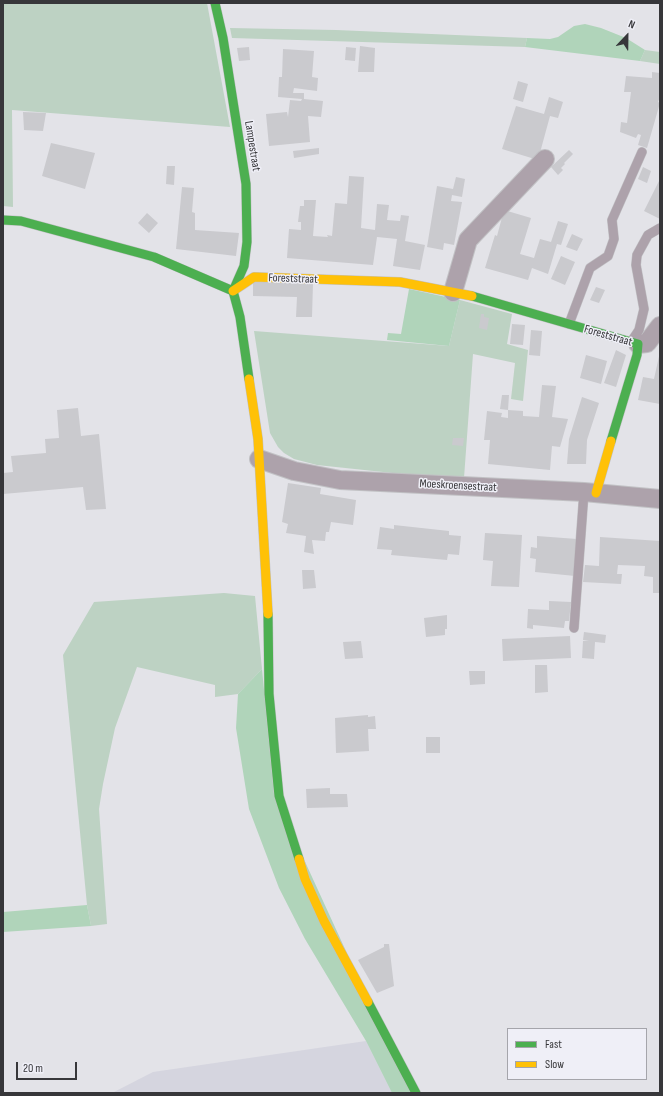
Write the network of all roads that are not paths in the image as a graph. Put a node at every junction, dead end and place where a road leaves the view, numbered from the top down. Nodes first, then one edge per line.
1 (215, 3) edge
2 (642, 152) dead end
3 (545, 159) dead end
4 (3, 220) edge
5 (660, 228) edge
6 (233, 291) junction
7 (453, 292) junction
8 (569, 324) junction
9 (660, 326) edge
10 (635, 343) junction
11 (259, 459) junction
12 (590, 493) junction
13 (660, 500) edge
14 (574, 628) dead end
15 (416, 1093) edge

1 - 6 street, Lampestraat
2 - 8 lane
3 - 7 street
4 - 6 street
5 - 10 lane
6 - 7 street, Foreststraat
6 - 11 street
7 - 8 street, Foreststraat
8 - 10 street, Foreststraat
9 - 10 street
10 - 12 street, Foreststraat
11 - 12 street, Moeskroensestraat
11 - 15 street
12 - 13 street, Moeskroensestraat
12 - 14 lane

